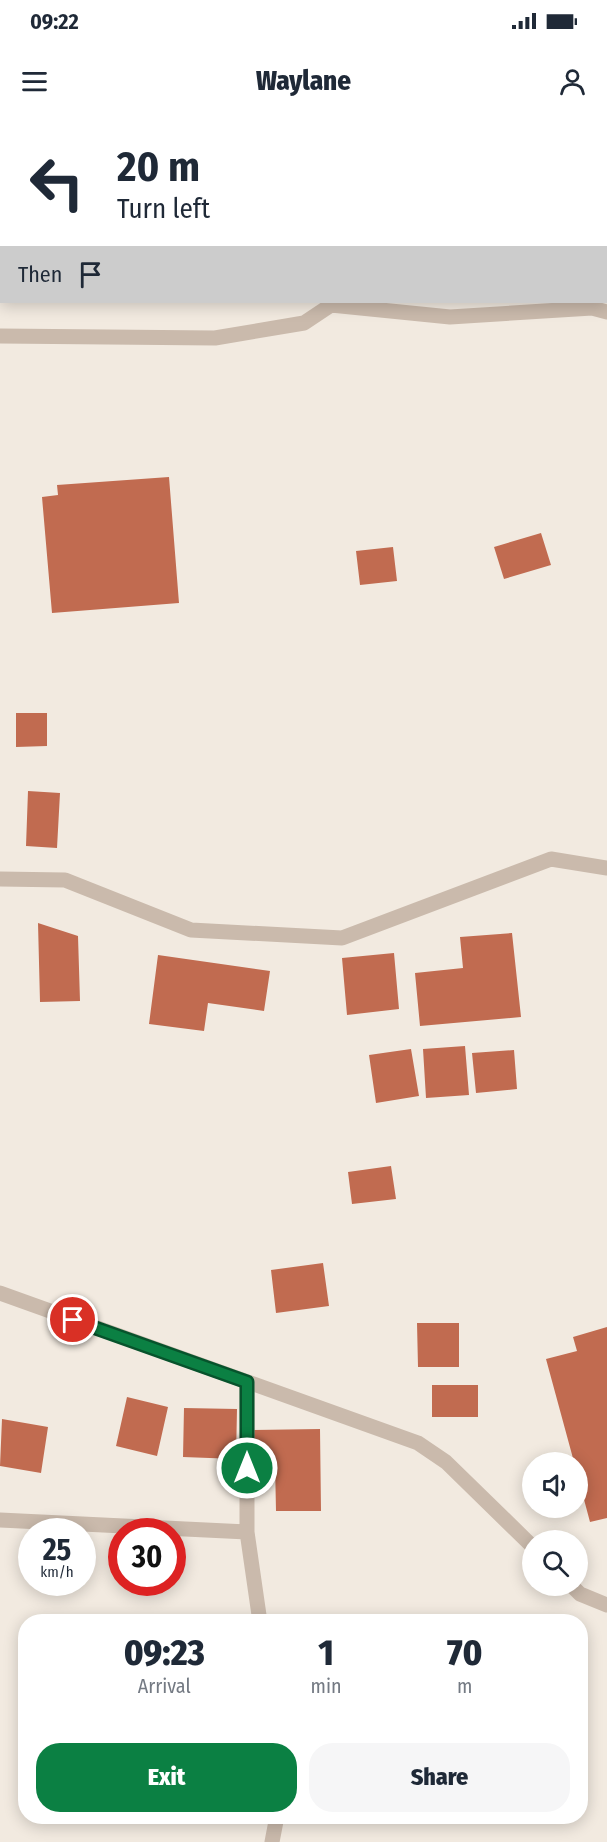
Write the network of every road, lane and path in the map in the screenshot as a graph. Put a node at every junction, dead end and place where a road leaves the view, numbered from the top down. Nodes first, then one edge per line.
1 (331, 303) edge
2 (607, 312) edge
3 (0, 336) edge
4 (607, 868) edge
5 (0, 879) edge
6 (0, 1293) edge
7 (247, 1382) junction
8 (0, 1520) edge
9 (247, 1532) junction
10 (522, 1536) edge
11 (585, 1596) edge
12 (607, 1605) edge
13 (259, 1614) edge
14 (276, 1824) edge
15 (272, 1842) edge

1 - 2 street
1 - 3 street
4 - 5 street
6 - 7 street
7 - 9 street
7 - 10 street
8 - 9 street
9 - 13 street
11 - 12 street
14 - 15 street

